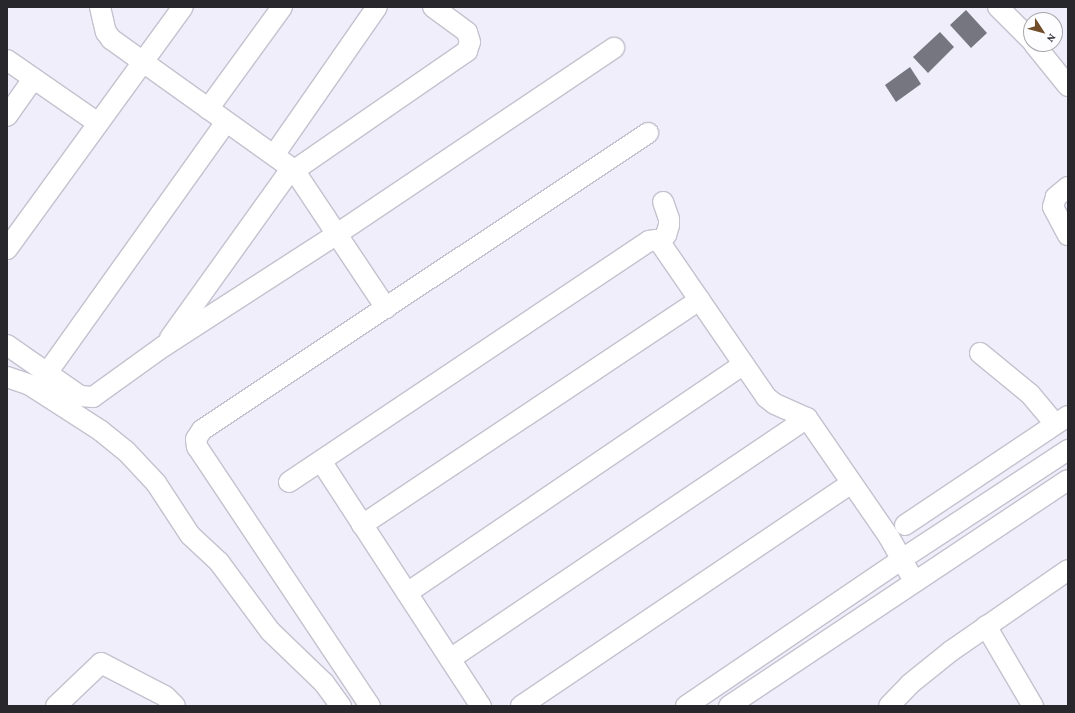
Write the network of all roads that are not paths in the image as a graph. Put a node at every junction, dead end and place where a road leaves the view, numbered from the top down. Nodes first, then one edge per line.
1 (100, 7) edge
2 (182, 7) edge
3 (282, 7) edge
4 (377, 7) edge
5 (433, 7) edge
6 (998, 7) edge
7 (1023, 32) edge
8 (614, 48) dead end
9 (1040, 52) edge
10 (7, 60) edge
11 (142, 63) junction
12 (33, 78) junction
13 (1068, 86) edge
14 (208, 109) junction
15 (7, 116) edge
16 (226, 122) junction
17 (98, 123) junction
18 (648, 133) dead end
19 (274, 155) junction
20 (294, 170) junction
21 (1068, 187) edge
22 (663, 202) dead end
23 (337, 234) junction
24 (1068, 235) edge
25 (658, 242) junction
26 (7, 249) edge
27 (700, 300) junction
28 (386, 308) junction
29 (7, 345) edge
30 (164, 346) junction
31 (980, 353) dead end
32 (744, 364) junction
33 (47, 373) junction
34 (7, 377) edge
35 (807, 418) junction
36 (1062, 420) edge
37 (1068, 450) edge
38 (320, 461) junction
39 (1068, 480) edge
40 (289, 482) dead end
41 (850, 484) junction
42 (362, 525) junction
43 (905, 525) dead end
44 (902, 559) junction
45 (1068, 570) edge
46 (914, 581) junction
47 (407, 593) junction
48 (986, 626) junction
49 (450, 659) junction
50 (165, 703) edge
51 (56, 706) edge
52 (341, 706) edge
53 (370, 706) edge
54 (481, 706) edge
55 (521, 706) edge
56 (686, 706) edge
57 (729, 706) edge
58 (889, 706) edge
59 (1032, 706) edge

1 - 11 street
2 - 11 street
3 - 14 street
4 - 19 street
5 - 20 street
6 - 7 street
8 - 23 street
9 - 13 street
10 - 12 street
11 - 14 street
11 - 17 street
12 - 15 street
12 - 17 street
14 - 16 street
16 - 19 street
16 - 33 street
17 - 26 street
18 - 28 street
19 - 20 street
20 - 23 street
20 - 30 street
21 - 24 street
22 - 25 street
23 - 28 street
23 - 30 street
25 - 27 street
25 - 38 street
27 - 32 street
27 - 42 street
28 - 53 street
29 - 33 street
30 - 33 street
31 - 36 street
32 - 35 street
32 - 47 street
34 - 52 street
35 - 41 street
35 - 49 street
36 - 43 street
37 - 44 street
38 - 40 street
38 - 42 street
39 - 46 street
41 - 44 street
41 - 55 street
42 - 47 street
44 - 46 street
44 - 56 street
45 - 48 street
46 - 57 street
47 - 49 street
48 - 58 street
48 - 59 street
49 - 54 street
50 - 51 street

